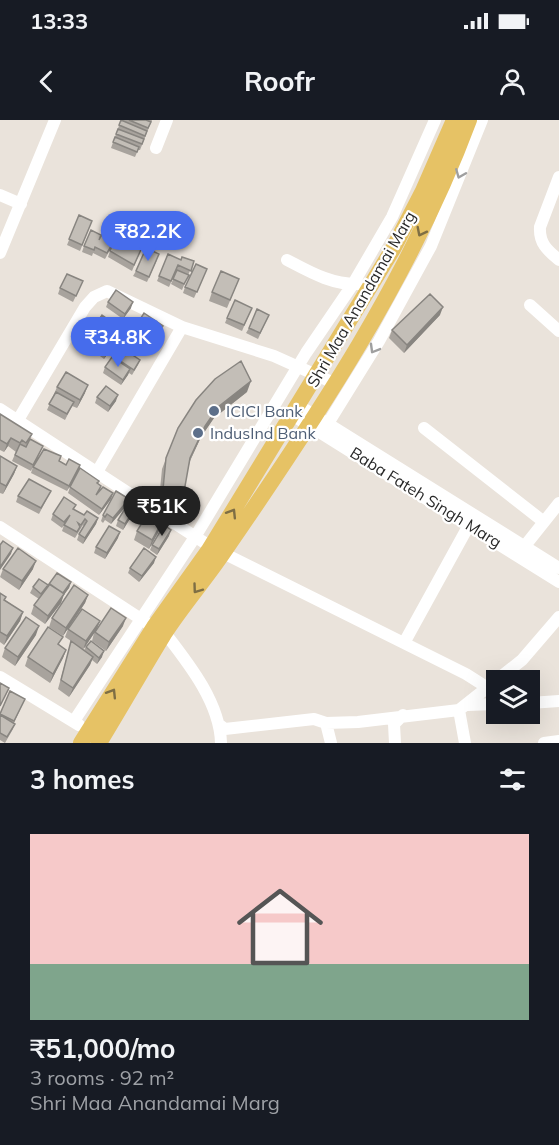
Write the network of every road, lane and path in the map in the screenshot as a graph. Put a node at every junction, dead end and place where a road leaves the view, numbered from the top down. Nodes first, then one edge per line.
1 (55, 120) edge
2 (167, 120) edge
3 (435, 120) edge
4 (453, 120) edge
5 (469, 120) edge
6 (482, 120) edge
7 (156, 148) dead end
8 (559, 177) edge
9 (0, 195) edge
10 (21, 204) junction
11 (0, 253) edge
12 (287, 260) dead end
13 (559, 260) edge
14 (353, 284) junction
15 (372, 284) junction
16 (530, 305) dead end
17 (182, 327) junction
18 (559, 330) edge
19 (298, 367) junction
20 (318, 375) junction
21 (334, 383) junction
22 (0, 409) edge
23 (295, 410) junction
24 (18, 420) junction
25 (318, 424) junction
26 (424, 428) dead end
27 (97, 472) junction
28 (559, 503) edge
29 (544, 522) junction
30 (469, 525) junction
31 (0, 527) edge
32 (195, 537) junction
33 (217, 551) junction
34 (521, 551) junction
35 (559, 568) edge
36 (559, 582) edge
37 (559, 617) edge
38 (154, 627) junction
39 (404, 643) junction
40 (510, 670) edge
41 (0, 677) edge
42 (486, 687) edge
43 (486, 690) edge
44 (559, 701) edge
45 (540, 702) edge
46 (486, 705) edge
47 (463, 707) junction
48 (403, 715) junction
49 (74, 721) junction
50 (326, 723) junction
51 (221, 726) junction
52 (89, 740) edge
53 (559, 741) edge
54 (221, 743) edge
55 (331, 743) edge
56 (395, 743) edge
57 (465, 743) edge
58 (544, 743) edge

1 - 10 street
2 - 7 street
3 - 14 street
4 - 15 main road, Shri Maa Anandamai Marg
5 -> 21 main road, Shri Maa Anandamai Marg
6 -> 25 street, Shri Maa Anandamai Marg
8 - 13 street
9 - 10 street
10 - 11 street
12 - 14 street
14 - 15 street
14 - 19 street
15 - 20 main road, Shri Maa Anandamai Marg
16 - 18 street
17 - 19 street
17 - 24 street
17 - 27 street
19 - 20 street
19 - 32 street
20 - 21 street
20 - 23 main road, Shri Maa Anandamai Marg
21 - 25 main road, Shri Maa Anandamai Marg
22 - 24 street
23 - 25 street, Baba Fateh Singh Marg
33 -> 23 main road, Shri Maa Anandamai Marg
24 - 27 street
25 - 30 street, Baba Fateh Singh Marg
25 - 33 main road, Shri Maa Anandamai Marg
25 - 34 street, Baba Fateh Singh Marg
26 - 29 street
27 - 32 street
28 - 29 street
29 - 34 street
30 - 34 street, Baba Fateh Singh Marg
30 - 39 street
31 - 38 street
32 - 33 street
32 - 38 street
33 - 38 main road, Shri Maa Anandamai Marg
33 - 39 street
34 - 35 street, Baba Fateh Singh Marg
34 - 36 street, Baba Fateh Singh Marg
37 - 40 street
38 - 49 street
38 - 51 street
38 - 52 main road, Shri Maa Anandamai Marg
39 - 42 street
41 - 49 street
43 - 47 street
44 - 45 street
46 - 47 street
47 - 48 street
47 - 57 street
48 - 50 street
48 - 56 street
49 - 52 street
50 - 51 street
50 - 55 street
51 - 54 street
53 - 58 street

